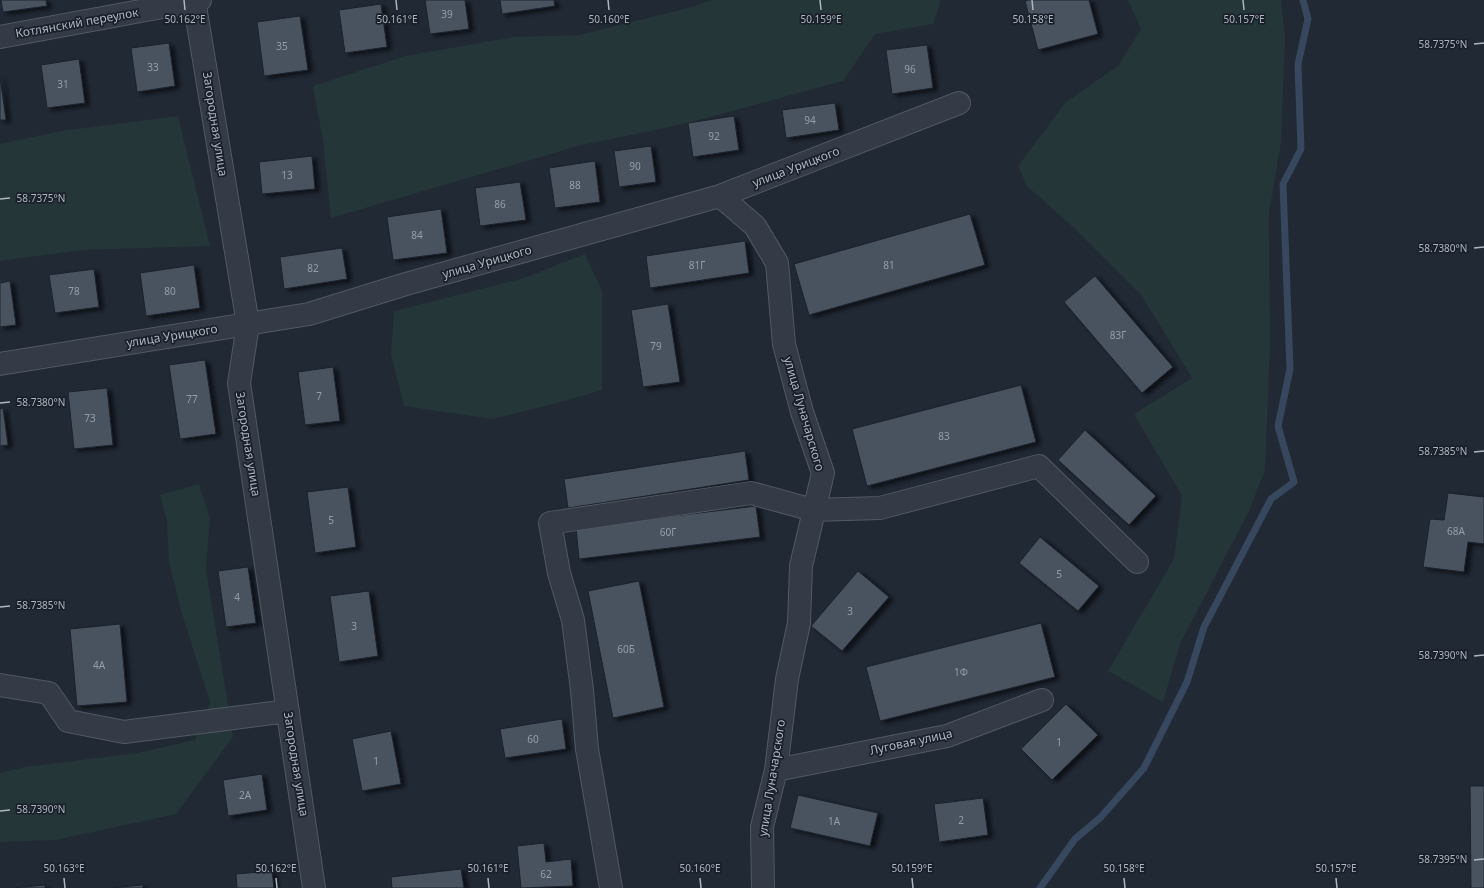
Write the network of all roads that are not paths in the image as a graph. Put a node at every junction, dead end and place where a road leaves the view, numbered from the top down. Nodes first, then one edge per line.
1 (196, 0) edge
2 (0, 37) edge
3 (959, 104) dead end
4 (720, 196) junction
5 (248, 324) junction
6 (0, 364) edge
7 (813, 510) junction
8 (1137, 562) dead end
9 (0, 685) edge
10 (1042, 700) dead end
11 (288, 711) junction
12 (776, 770) junction
13 (314, 888) edge
14 (611, 888) edge
15 (763, 888) edge

1 - 2 street, Котлянский переулок
1 - 5 street, Загородная улица
3 - 4 street, улица Урицкого
4 - 5 street, улица Урицкого
4 - 7 street, улица Луначарского
5 - 6 street, улица Урицкого
5 - 11 street, Загородная улица
7 - 8 street
7 - 12 street, улица Луначарского
7 - 14 street
9 - 11 street
10 - 12 street, Луговая улица
11 - 13 street, Загородная улица
12 - 15 street, улица Луначарского

